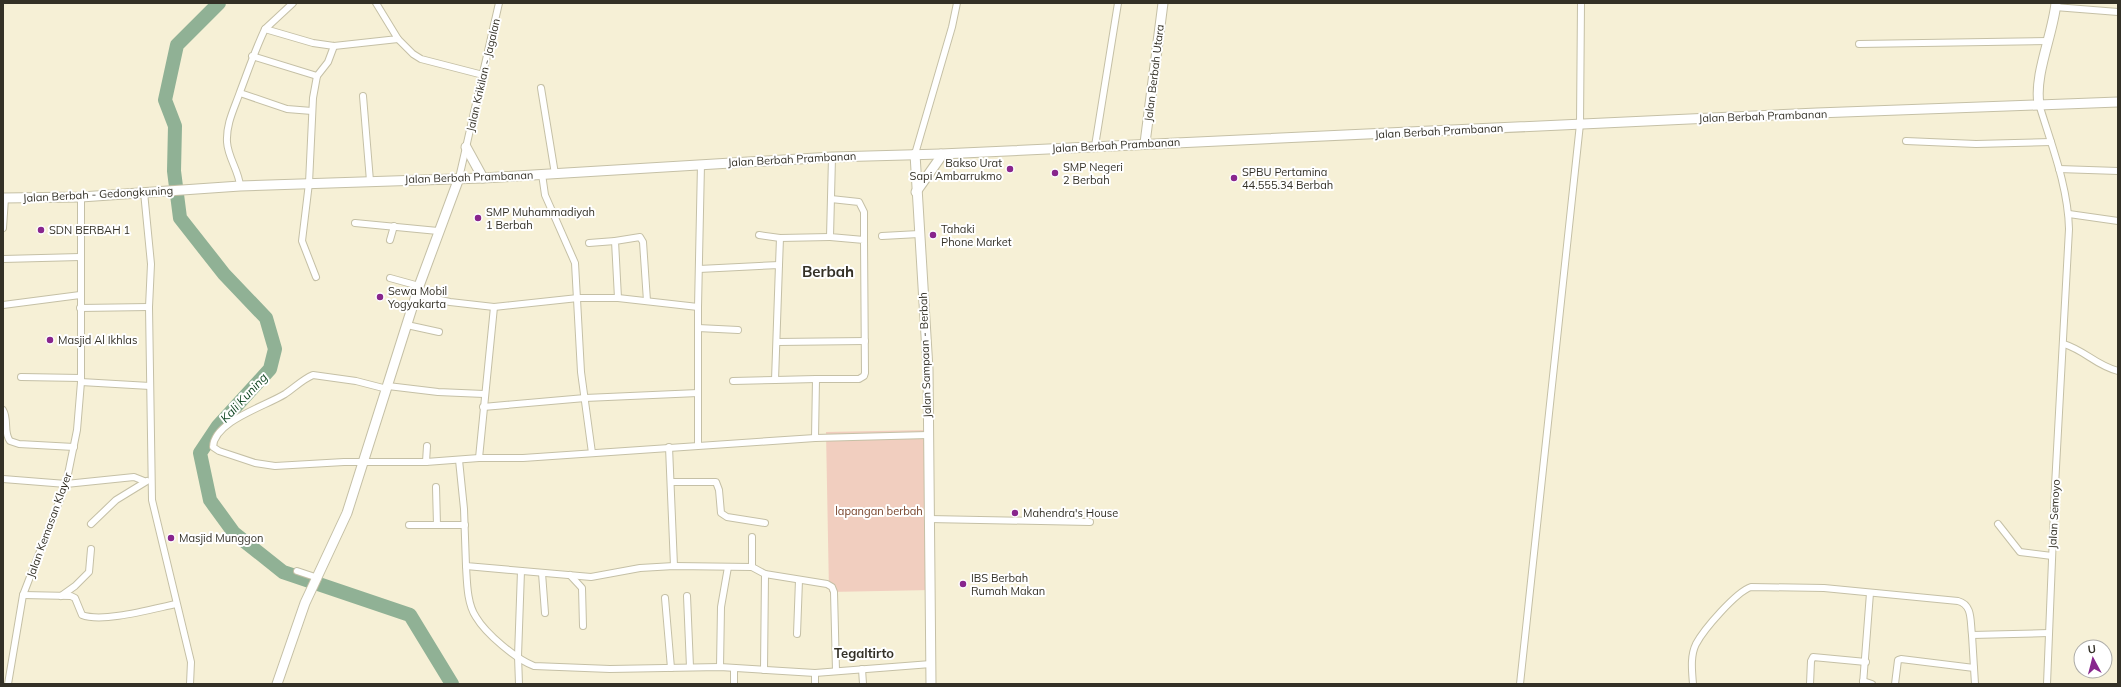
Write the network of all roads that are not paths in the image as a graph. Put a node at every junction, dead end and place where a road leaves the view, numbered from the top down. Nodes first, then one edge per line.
1 (293, 3) edge
2 (376, 3) edge
3 (499, 3) edge
4 (957, 3) edge
5 (1118, 3) edge
6 (1163, 3) edge
7 (1581, 3) edge
8 (2055, 5) edge
9 (2118, 12) edge
10 (265, 29) junction
11 (398, 39) junction
12 (2049, 41) junction
13 (1859, 44) dead end
14 (334, 46) junction
15 (252, 56) junction
16 (318, 76) junction
17 (483, 76) junction
18 (541, 88) dead end
19 (240, 93) junction
20 (363, 96) dead end
21 (2118, 102) edge
22 (2039, 104) junction
23 (312, 111) junction
24 (1580, 124) junction
25 (1906, 142) dead end
26 (2051, 142) junction
27 (1145, 144) junction
28 (1095, 146) junction
29 (466, 147) junction
30 (915, 154) junction
31 (941, 154) junction
32 (832, 157) junction
33 (701, 164) junction
34 (2059, 169) junction
35 (2118, 171) edge
36 (542, 174) junction
37 (554, 174) junction
38 (459, 178) junction
39 (483, 178) junction
40 (370, 180) junction
41 (309, 183) junction
42 (240, 186) junction
43 (193, 189) joint
44 (144, 192) junction
45 (916, 192) junction
46 (81, 197) junction
47 (4, 198) edge
48 (831, 199) junction
49 (2069, 214) junction
50 (2118, 221) edge
51 (355, 223) dead end
52 (394, 226) junction
53 (3, 228) edge
54 (438, 231) junction
55 (918, 234) junction
56 (759, 235) dead end
57 (882, 236) dead end
58 (830, 237) junction
59 (780, 238) junction
60 (390, 240) dead end
61 (615, 240) junction
62 (864, 240) junction
63 (589, 243) dead end
64 (80, 257) junction
65 (3, 259) edge
66 (779, 265) junction
67 (699, 269) junction
68 (316, 277) dead end
69 (390, 278) dead end
70 (418, 291) junction
71 (80, 295) junction
72 (578, 298) junction
73 (618, 298) junction
74 (647, 301) junction
75 (3, 305) edge
76 (149, 307) junction
77 (494, 307) junction
78 (698, 307) junction
79 (80, 308) junction
80 (407, 325) junction
81 (698, 328) junction
82 (738, 330) dead end
83 (439, 332) dead end
84 (865, 341) junction
85 (776, 342) junction
86 (2064, 344) junction
87 (2118, 371) edge
88 (21, 377) dead end
89 (816, 379) junction
90 (82, 380) junction
91 (775, 380) junction
92 (733, 381) dead end
93 (150, 386) junction
94 (387, 388) junction
95 (698, 393) junction
96 (484, 394) junction
97 (585, 398) junction
98 (483, 407) junction
99 (3, 410) edge
100 (928, 435) junction
101 (815, 438) junction
102 (698, 445) junction
103 (74, 446) junction
104 (427, 446) dead end
105 (669, 447) junction
106 (592, 453) junction
107 (479, 458) junction
108 (459, 460) junction
109 (364, 462) junction
110 (426, 462) junction
111 (3, 479) edge
112 (148, 481) junction
113 (671, 482) junction
114 (66, 484) junction
115 (436, 487) dead end
116 (929, 519) junction
117 (1090, 522) dead end
118 (765, 523) dead end
119 (91, 524) dead end
120 (1998, 524) dead end
121 (409, 525) dead end
122 (437, 525) junction
123 (465, 525) junction
124 (752, 537) dead end
125 (91, 549) dead end
126 (2052, 556) junction
127 (466, 566) junction
128 (674, 566) junction
129 (728, 567) junction
130 (752, 567) junction
131 (297, 571) dead end
132 (521, 571) junction
133 (542, 573) junction
134 (765, 574) junction
135 (570, 575) junction
136 (318, 578) junction
137 (799, 580) junction
138 (1870, 593) junction
139 (23, 595) junction
140 (61, 596) junction
141 (687, 596) dead end
142 (666, 598) dead end
143 (176, 604) junction
144 (545, 613) dead end
145 (582, 626) dead end
146 (2049, 633) junction
147 (797, 634) dead end
148 (1972, 635) junction
149 (518, 656) junction
150 (1866, 662) junction
151 (931, 664) junction
152 (690, 667) junction
153 (720, 667) junction
154 (671, 668) junction
155 (734, 668) junction
156 (1974, 668) junction
157 (862, 669) junction
158 (764, 670) junction
159 (836, 671) junction
160 (815, 673) junction
161 (1863, 683) edge
162 (8, 684) edge
163 (190, 684) edge
164 (277, 684) edge
165 (519, 684) edge
166 (734, 684) edge
167 (815, 684) edge
168 (863, 684) edge
169 (931, 684) edge
170 (1520, 684) edge
171 (1693, 684) edge
172 (1810, 684) edge
173 (1872, 684) edge
174 (1895, 684) edge
175 (1975, 684) edge
176 (2047, 684) edge

1 - 10 street
2 - 11 street
3 - 17 street, Jalan Krikilan - Jagalan
4 - 30 street
5 - 28 street
6 - 27 main road, Jalan Berbah Utara
7 - 24 street
8 - 9 street
8 - 12 main road
10 - 14 street
10 - 15 street
11 - 14 street
11 - 17 street
12 - 13 street
12 - 22 main road
14 - 16 street
15 - 16 street
15 - 19 street
16 - 23 street
17 - 29 street, Jalan Krikilan - Jagalan
18 - 37 street
19 - 23 street
19 - 42 street
20 - 40 street
21 - 22 main road, Jalan Berbah Prambanan
22 - 24 main road, Jalan Berbah Prambanan
22 - 26 street, Jalan Semoyo
23 - 41 street
24 - 27 main road, Jalan Berbah Prambanan
24 - 170 street
25 - 26 street
26 - 34 street, Jalan Semoyo
27 - 28 main road, Jalan Berbah Prambanan
28 - 31 main road, Jalan Berbah Prambanan
29 - 38 street, Jalan Krikilan - Jagalan
29 - 39 main road
30 - 31 main road, Jalan Berbah Prambanan
30 - 32 main road, Jalan Berbah Prambanan
30 - 45 main road, Jalan Sampaan - Berbah
31 - 45 main road
32 - 33 main road, Jalan Berbah Prambanan
32 - 48 street
33 - 37 main road, Jalan Berbah Prambanan
33 - 67 street
34 - 35 street
34 - 49 street, Jalan Semoyo
36 - 37 main road, Jalan Berbah Prambanan
36 - 39 main road, Jalan Berbah Prambanan
36 - 72 street
38 - 39 main road, Jalan Berbah Prambanan
38 - 40 main road, Jalan Berbah Prambanan
38 - 54 main road
40 - 41 main road, Jalan Berbah Prambanan
41 - 42 main road, Jalan Berbah Prambanan
41 - 68 street
42 - 43 main road, Jalan Berbah Prambanan
43 - 44 main road, Jalan Berbah - Gedongkuning
44 - 46 main road, Jalan Berbah - Gedongkuning
44 - 76 street
45 - 55 main road, Jalan Sampaan - Berbah
46 - 47 main road, Jalan Berbah - Gedongkuning
46 - 64 street, Jalan Kemasan Klayer
47 - 53 street
48 - 58 street
48 - 62 street
49 - 50 street
49 - 86 street, Jalan Semoyo
51 - 52 street
52 - 54 street
52 - 60 street
54 - 70 main road
55 - 57 street
55 - 100 main road, Jalan Sampaan - Berbah
56 - 59 street
58 - 59 street
58 - 62 street
59 - 66 street
61 - 63 street
61 - 73 street
61 - 74 street
62 - 84 street
64 - 65 street
64 - 71 street, Jalan Kemasan Klayer
66 - 67 street
66 - 85 street
67 - 78 street
69 - 70 street
70 - 77 street
70 - 80 main road
71 - 75 street
71 - 79 street, Jalan Kemasan Klayer
72 - 73 street
72 - 77 street
72 - 97 street
73 - 74 street
74 - 78 street
76 - 79 street
76 - 93 street
77 - 96 street
78 - 81 street
79 - 90 street, Jalan Kemasan Klayer
80 - 83 street
80 - 94 main road
81 - 82 street
81 - 95 street
84 - 85 street
84 - 89 street
85 - 91 street
86 - 87 street
86 - 126 street, Jalan Semoyo
88 - 90 street
89 - 91 street
89 - 101 street
90 - 93 street
90 - 103 street, Jalan Kemasan Klayer
91 - 92 street
93 - 112 street
94 - 96 street
94 - 109 main road
94 - 109 street
95 - 97 street
95 - 102 street
96 - 98 street
97 - 98 street
97 - 106 street
98 - 107 street
99 - 103 street
100 - 101 street
100 - 116 main road, Jalan Sampaan - Berbah
101 - 102 street
102 - 105 street
103 - 114 street, Jalan Kemasan Klayer
104 - 110 street
105 - 106 street
105 - 113 street
106 - 107 street
107 - 108 street
108 - 110 street
108 - 123 street
109 - 110 street
109 - 136 main road
111 - 114 street
112 - 114 street
112 - 119 street
112 - 143 street
113 - 118 street
113 - 128 street
114 - 139 street, Jalan Kemasan Klayer
115 - 122 street
116 - 117 street
116 - 151 main road, Jalan Sampaan - Berbah
120 - 126 street
121 - 122 street
122 - 123 street
123 - 127 street
124 - 130 street
125 - 140 street
126 - 146 street, Jalan Semoyo
127 - 132 street
127 - 149 street
128 - 129 street
128 - 135 street
129 - 130 street
129 - 153 street
130 - 134 street
131 - 136 street
132 - 133 street
132 - 149 street
133 - 135 street
133 - 144 street
134 - 137 street
134 - 158 street
135 - 145 street
136 - 164 main road
137 - 147 street
137 - 159 street
138 - 148 street
138 - 150 street
138 - 171 street
139 - 140 street
139 - 162 street, Jalan Kemasan Klayer
140 - 143 street
141 - 152 street
142 - 154 street
143 - 163 street
146 - 148 street
146 - 176 street, Jalan Semoyo
148 - 156 street
149 - 154 street
149 - 165 street
150 - 161 street
150 - 172 street
151 - 157 street
151 - 169 main road, Jalan Sampaan - Berbah
152 - 153 street
152 - 154 street
153 - 155 street
155 - 158 street
155 - 166 street
156 - 174 street
156 - 175 street
157 - 159 street
157 - 168 street
158 - 160 street
159 - 160 street
160 - 167 street
161 - 173 street

